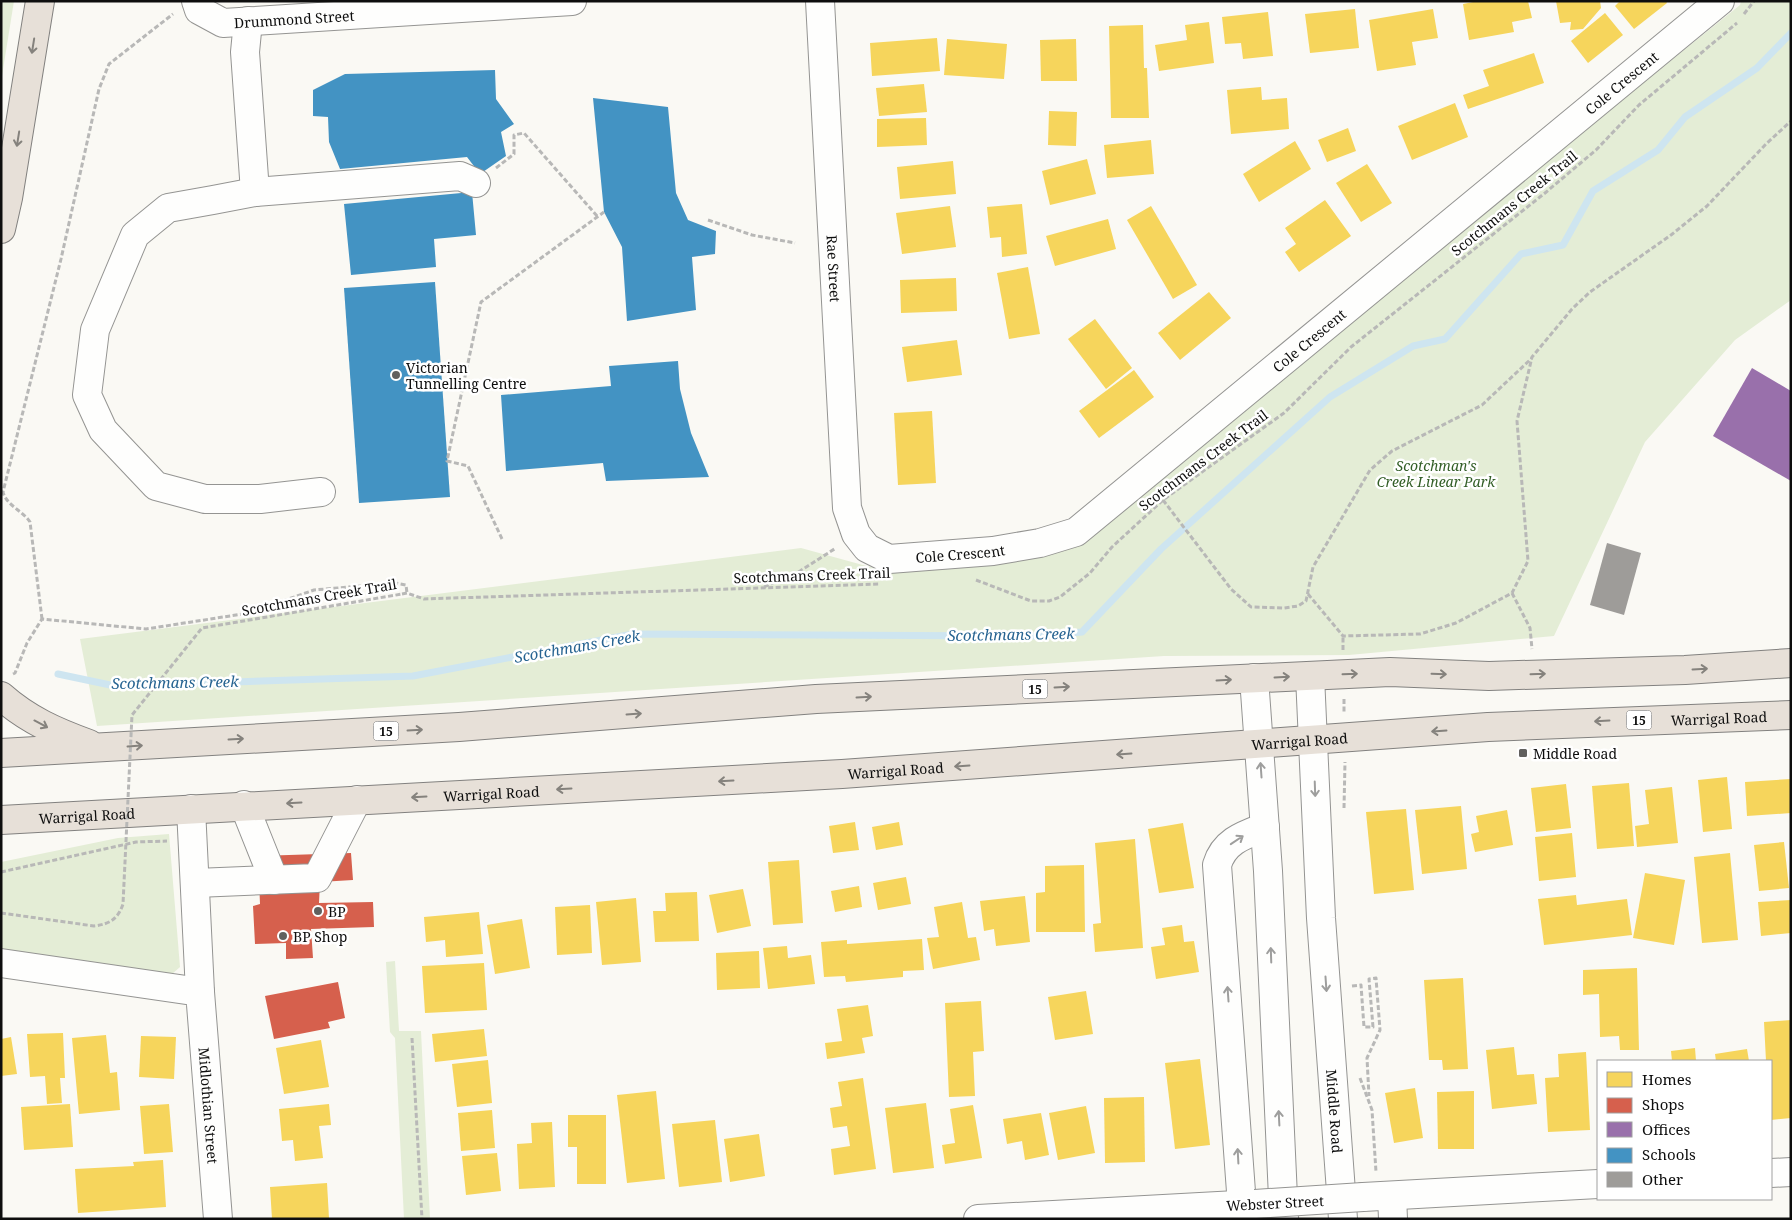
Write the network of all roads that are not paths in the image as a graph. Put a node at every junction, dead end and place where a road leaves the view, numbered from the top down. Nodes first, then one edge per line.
1 (40, 1) edge
2 (572, 1) edge
3 (820, 1) edge
4 (1720, 1) edge
5 (191, 7) edge
6 (248, 21) junction
7 (476, 183) road end
8 (255, 192) junction
9 (1, 229) edge
10 (321, 492) dead end
11 (849, 539) joint
12 (1791, 663) edge
13 (1310, 676) junction
14 (1254, 678) junction
15 (6, 686) edge
16 (1791, 715) edge
17 (1313, 740) junction
18 (1259, 744) junction
19 (103, 748) junction
20 (1, 753) edge
21 (357, 800) junction
22 (244, 805) junction
23 (191, 809) junction
24 (76, 816) junction
25 (1, 820) edge
26 (1265, 827) junction
27 (1, 838) edge
28 (274, 880) junction
29 (196, 883) junction
30 (1, 964) edge
31 (200, 992) junction
32 (1791, 1172) edge
33 (1772, 1173) edge
34 (1597, 1184) edge
35 (1381, 1197) edge
36 (1246, 1209) edge
37 (218, 1219) edge
38 (978, 1219) edge
39 (1284, 1219) edge
40 (1343, 1219) edge

1 -> 9 highway
2 - 6 street, Drummond Street
3 - 11 street, Rae Street
4 - 11 street, Cole Crescent
5 - 6 street, Drummond Street
6 - 8 street
7 - 8 street
8 - 10 street
13 -> 12 highway, 15
14 -> 13 highway, 15
13 - 17 street, Middle Road
14 - 18 street
19 -> 14 highway, 15
15 -> 19 highway
16 -> 17 highway, Warrigal Road / 15
17 - 18 highway, Warrigal Road / 15
17 -> 40 street, Middle Road
18 -> 21 highway, Warrigal Road / 15
26 -> 18 street
19 - 20 highway, 15
21 -> 22 highway, Warrigal Road / 15
21 - 28 street
22 - 23 highway, Warrigal Road / 15
22 - 28 street
23 - 24 highway, Warrigal Road / 15
23 - 29 street, Midlothian Street
24 - 25 highway, Warrigal Road / 15
24 - 27 highway
36 -> 26 street
39 -> 26 street
28 - 29 street
29 - 31 street, Midlothian Street
30 - 31 street
31 - 37 street, Midlothian Street
32 - 33 street
34 - 35 street, Webster Street
35 - 36 street, Webster Street, bridge
36 - 38 street, Webster Street

